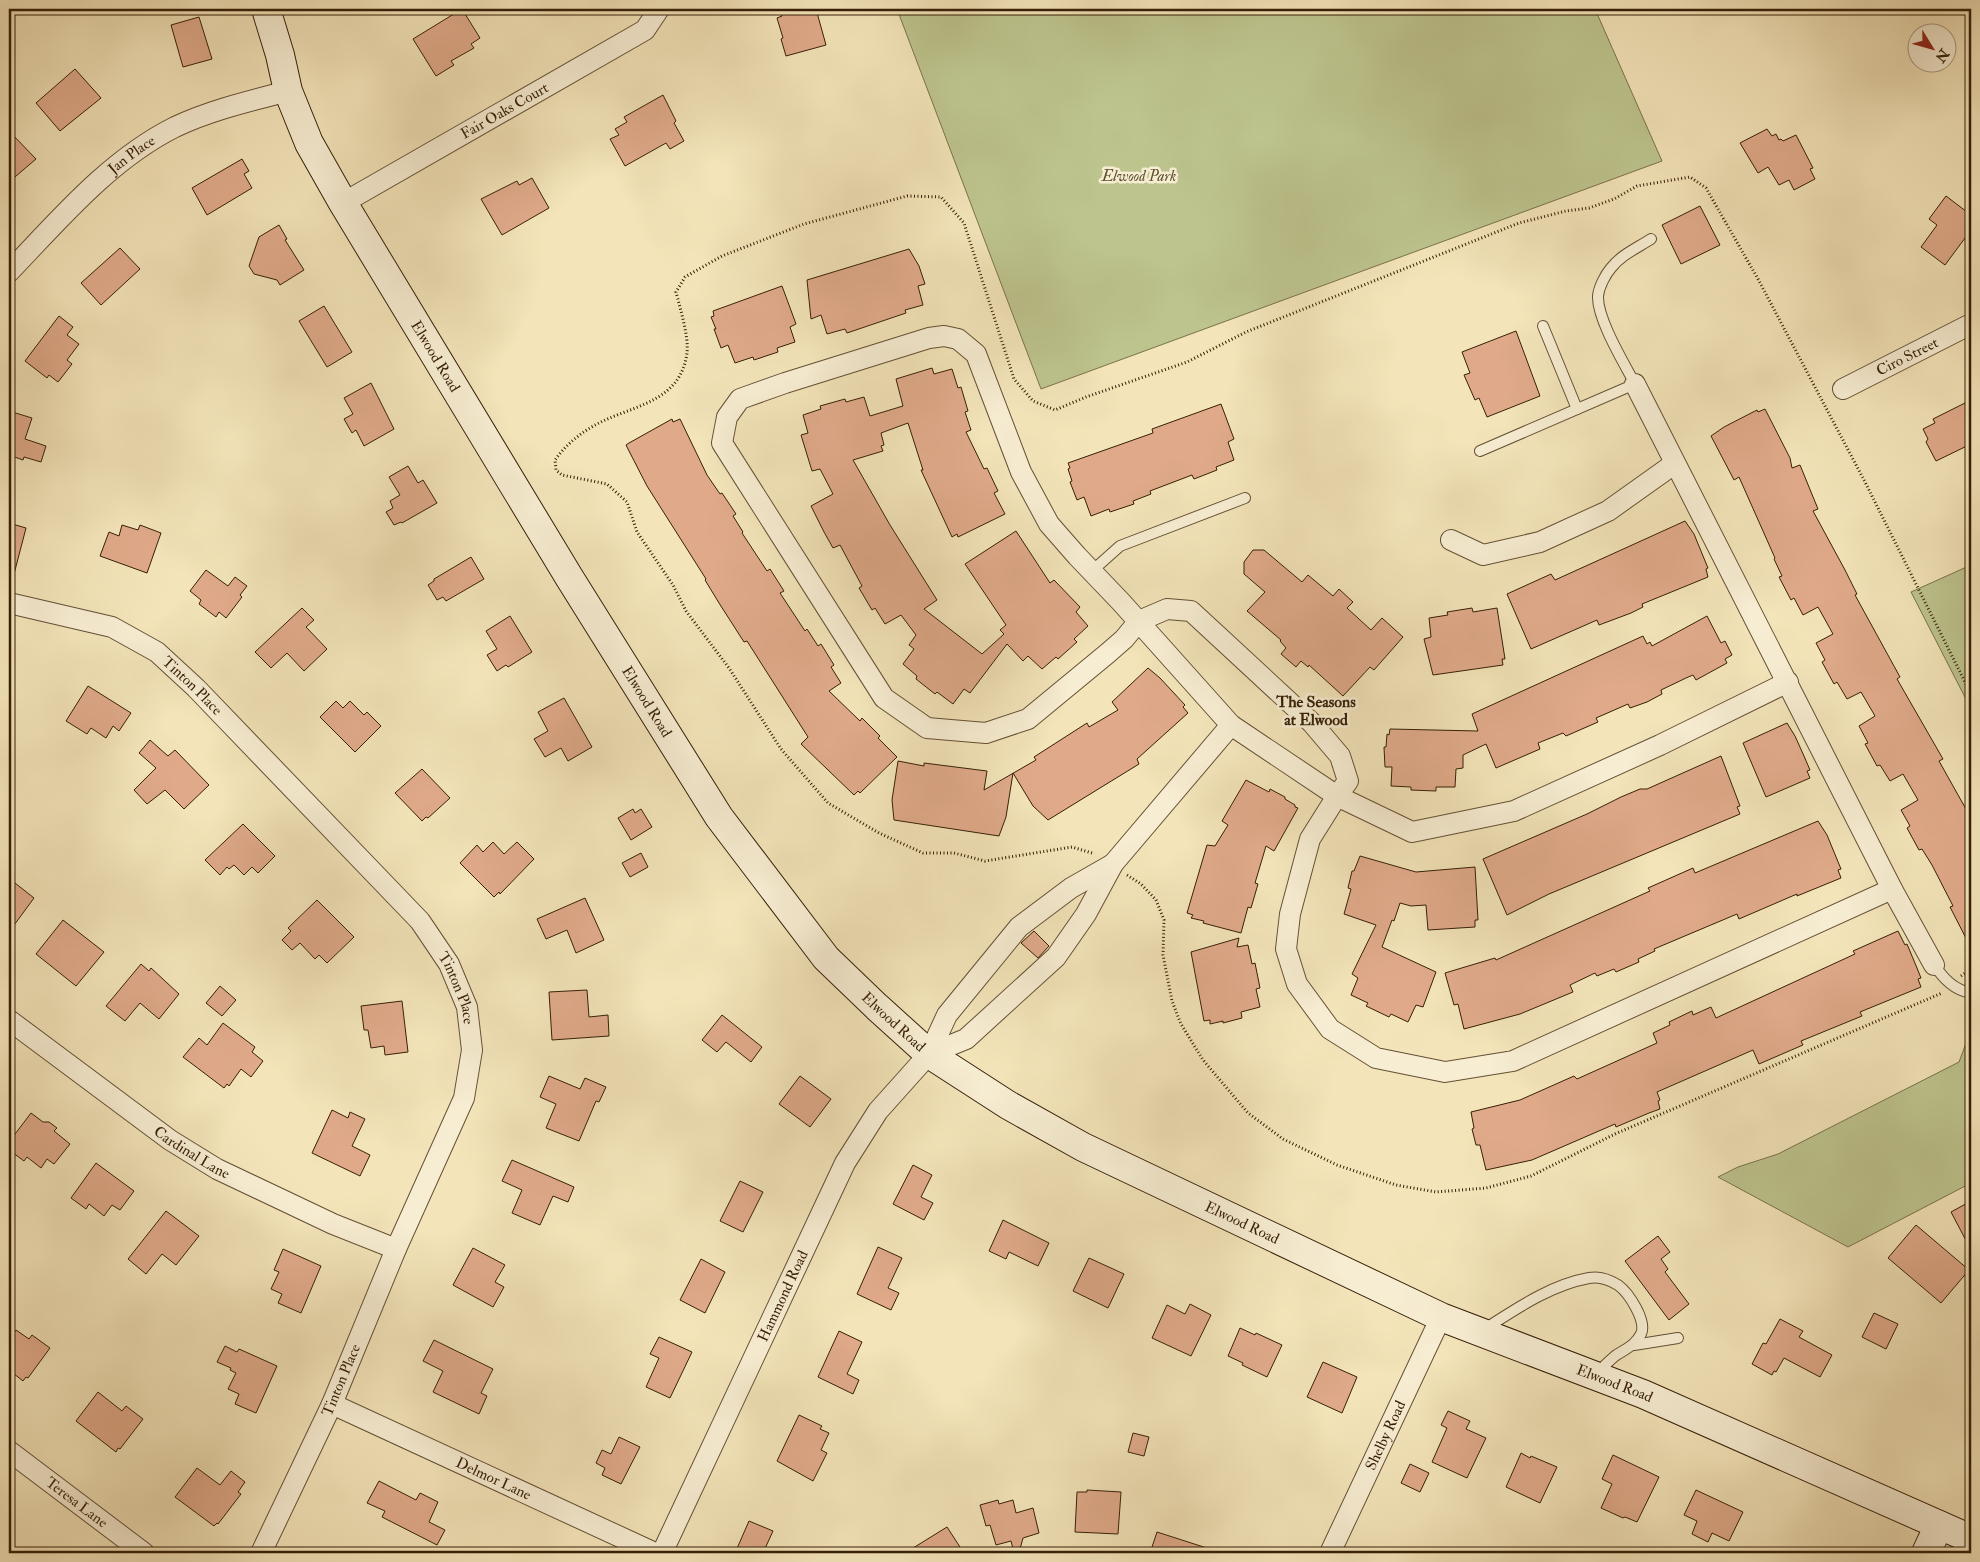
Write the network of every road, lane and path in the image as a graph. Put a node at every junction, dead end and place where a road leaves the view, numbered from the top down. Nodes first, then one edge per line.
1 (266, 9) edge
2 (659, 9) edge
3 (288, 91) junction
4 (343, 203) junction
5 (1651, 239) dead end
6 (9, 272) edge
7 (1971, 324) edge
8 (1543, 326) dead end
9 (1635, 384) junction
10 (1843, 388) dead end
11 (1577, 409) junction
12 (1480, 451) dead end
13 (1674, 464) junction
14 (1245, 498) dead end
15 (1451, 540) dead end
16 (1092, 571) junction
17 (9, 603) edge
18 (1139, 621) junction
19 (1788, 682) junction
20 (1971, 694) edge
21 (1231, 725) junction
22 (1337, 796) junction
23 (1087, 851) dead end
24 (1113, 864) junction
25 (1892, 889) junction
26 (1934, 966) joint
27 (1971, 969) edge
28 (1966, 972) dead end
29 (1971, 993) edge
30 (9, 1020) edge
31 (929, 1054) junction
32 (396, 1249) junction
33 (1441, 1317) junction
34 (1480, 1332) junction
35 (1678, 1338) dead end
36 (1634, 1345) junction
37 (1595, 1375) junction
38 (332, 1404) junction
39 (9, 1451) edge
40 (1939, 1525) junction
41 (1971, 1539) edge
42 (144, 1553) edge
43 (261, 1553) edge
44 (655, 1553) edge
45 (662, 1553) edge
46 (1330, 1553) edge
47 (1926, 1553) edge

1 - 3 main road, Elwood Road
2 - 4 street, Fair Oaks Court
3 - 4 main road, Elwood Road
3 - 6 street, Jan Place
4 - 31 main road, Elwood Road
5 - 9 lane
7 - 10 street, Ciro Street
8 - 11 lane
9 - 11 lane
9 - 13 street
11 - 12 lane
13 - 15 street
13 - 19 street
14 - 16 lane
16 - 18 street
16 - 18 street
17 - 32 street, Tinton Place
18 - 21 street
18 - 22 street
19 - 22 street
19 - 25 street
20 - 23 path
21 - 22 street
21 - 24 street
22 - 25 street
24 - 31 street
24 - 31 street
25 - 26 street
26 - 29 lane
27 - 28 path
30 - 32 street, Cardinal Lane
31 - 33 main road, Elwood Road
31 - 45 street, Hammond Road
32 - 38 street, Tinton Place
33 - 34 main road, Elwood Road
33 - 46 street, Shelby Road
34 - 36 lane
34 - 37 main road, Elwood Road
35 - 36 lane
36 - 37 lane
37 - 40 main road, Elwood Road
38 - 43 street, Tinton Place
38 - 44 street, Delmor Lane
39 - 42 street, Teresa Lane
40 - 41 main road, Elwood Road
40 - 47 main road

